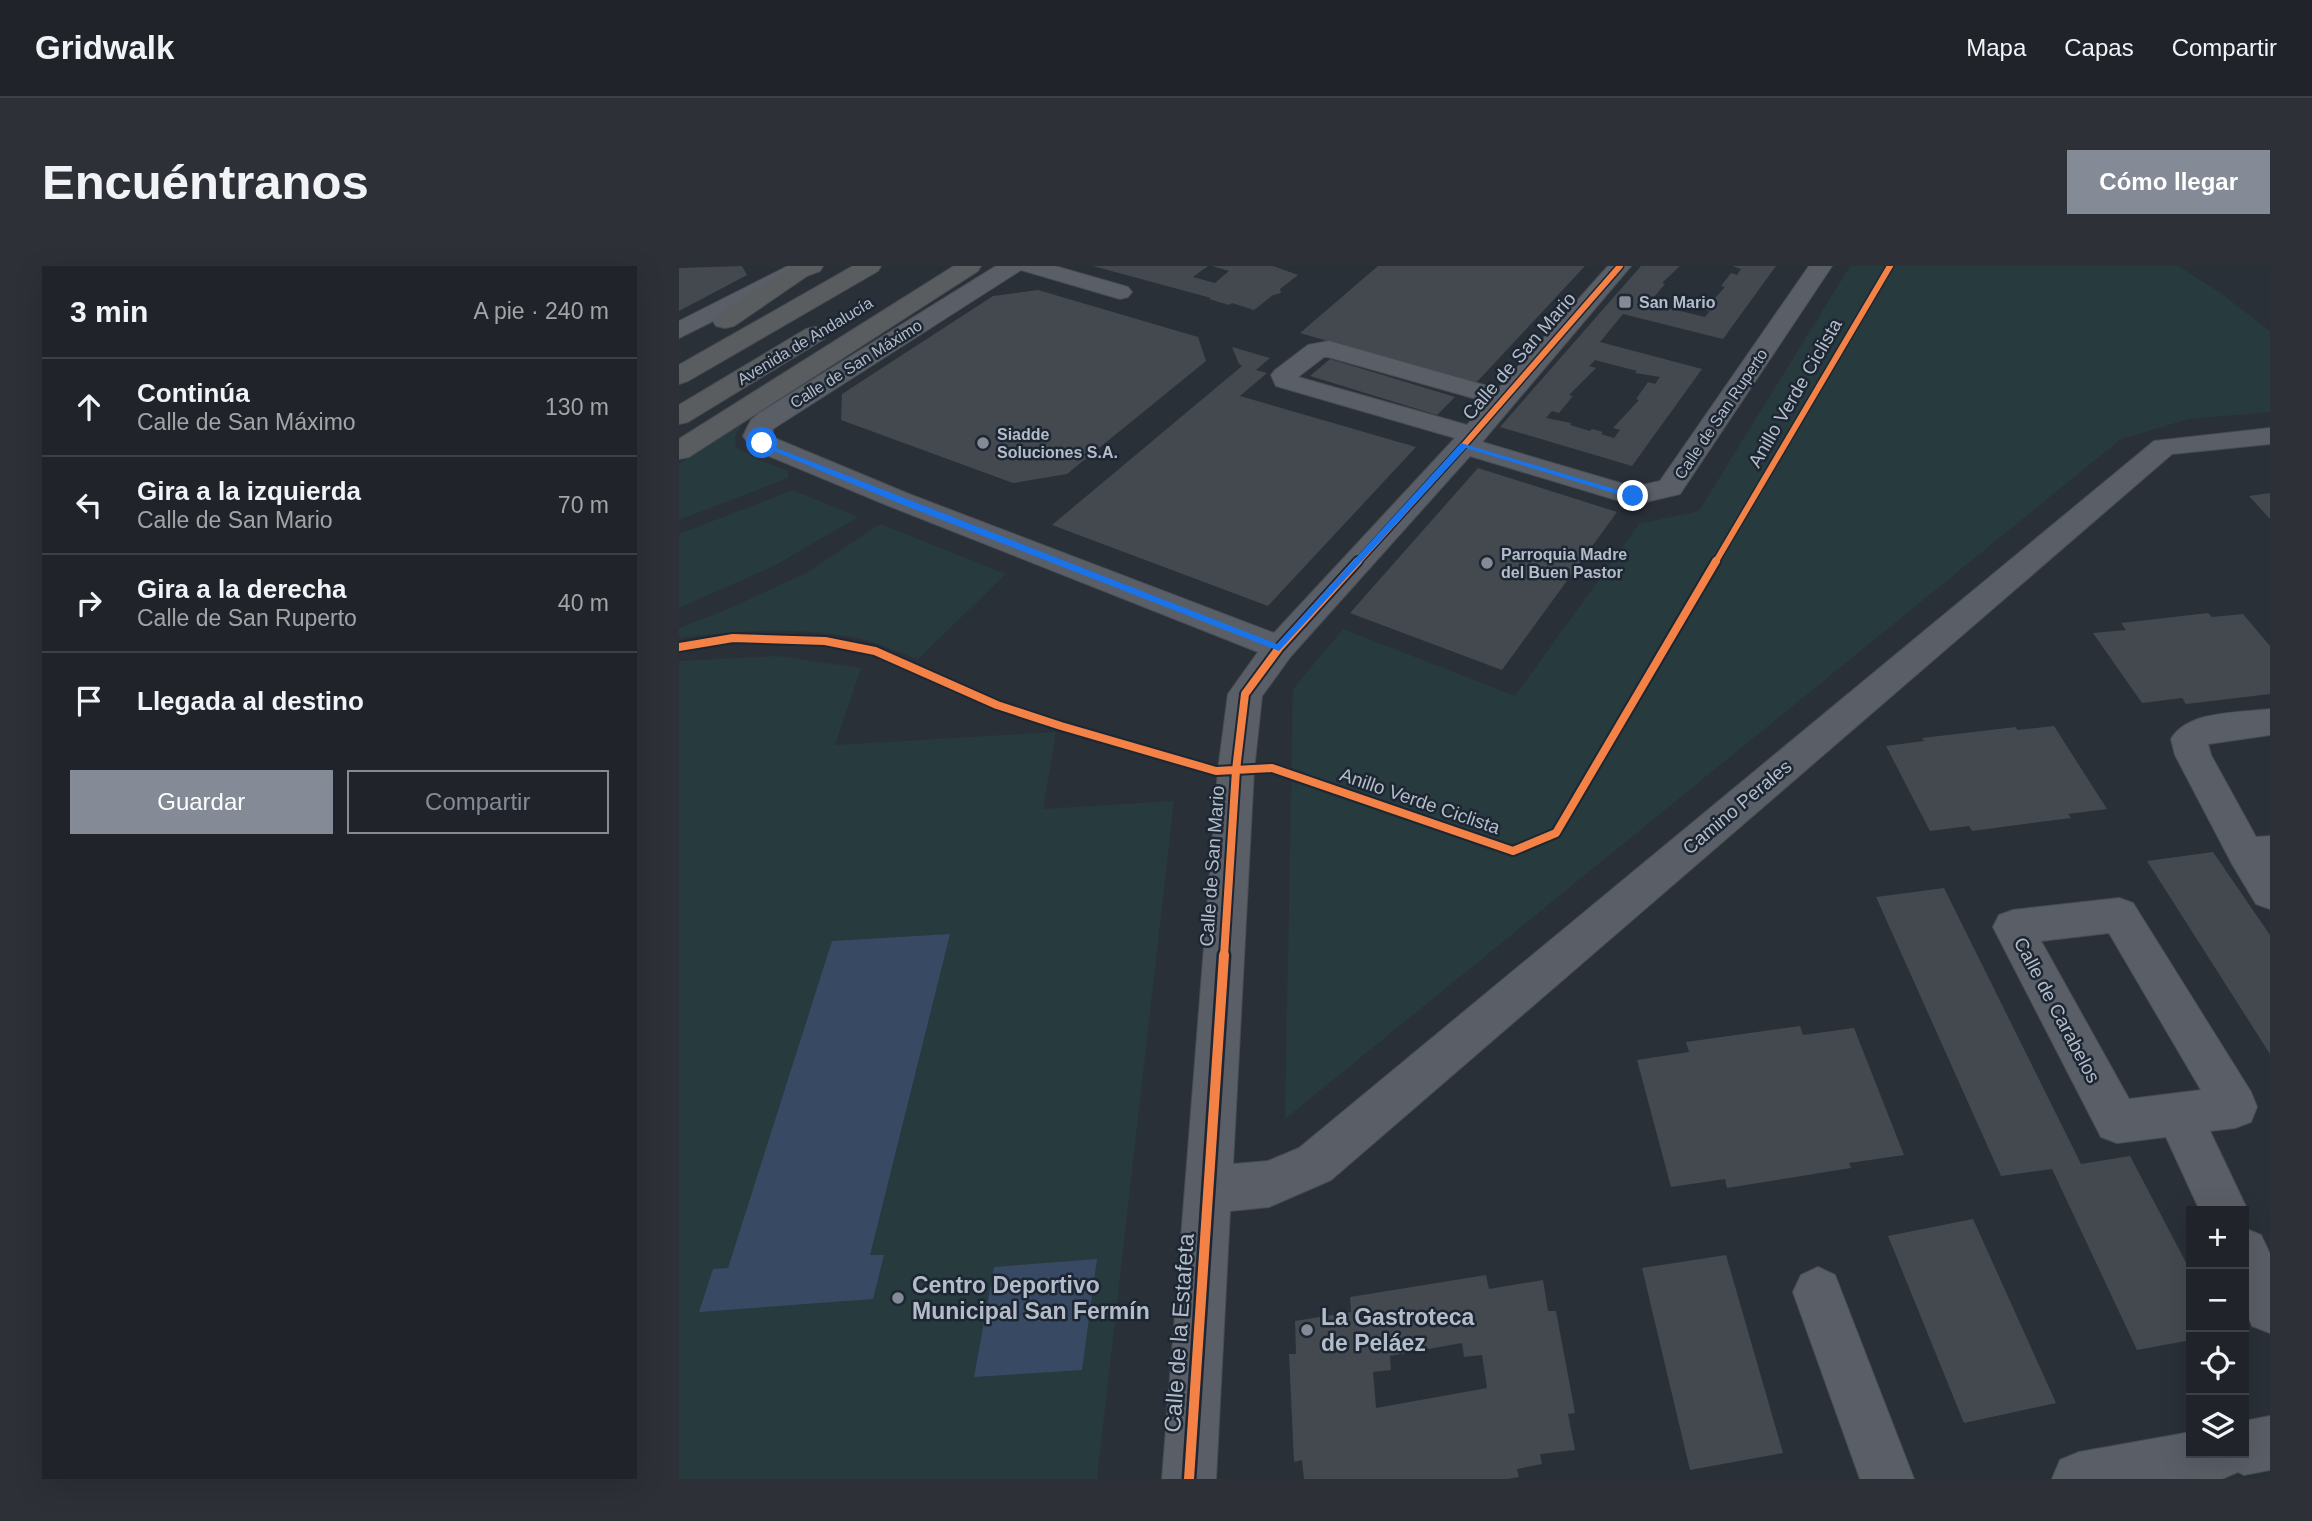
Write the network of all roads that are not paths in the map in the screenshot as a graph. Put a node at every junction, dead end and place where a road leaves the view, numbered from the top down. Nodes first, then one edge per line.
1 (870, 266) edge
2 (930, 266) edge
3 (970, 266) edge
4 (978, 266) edge
5 (1013, 266) edge
6 (1030, 266) edge
7 (1619, 266) edge
8 (1819, 266) edge
9 (801, 267) edge
10 (1120, 292) dead end
11 (927, 294) junction
12 (859, 309) dead end
13 (835, 323) dead end
14 (679, 331) edge
15 (679, 348) edge
16 (679, 376) edge
17 (1504, 399) junction
18 (679, 416) edge
19 (2270, 436) edge
20 (1469, 440) junction
21 (679, 451) edge
22 (1279, 648) junction
23 (2270, 722) edge
24 (2257, 852) edge
25 (2270, 893) edge
26 (2178, 1114) junction
27 (1207, 1190) junction
28 (2222, 1206) edge
29 (2249, 1263) edge
30 (1818, 1292) dead end
31 (2270, 1308) edge
32 (2270, 1443) edge
33 (2249, 1447) edge
34 (2193, 1458) edge
35 (1189, 1479) edge
36 (1887, 1479) edge
37 (2079, 1479) edge

1 - 16 highway, Avenida de Andalucía
2 - 12 highway, Avenida de Andalucía
3 - 11 highway
4 - 11 highway
5 - 22 street, Calle de San Máximo
6 - 10 street
7 - 17 street, Calle de San Mario
8 - 20 street, Calle de San Ruperto
9 - 14 street
9 - 15 highway
11 - 21 highway
13 - 18 highway, Avenida de Andalucía
17 - 20 street, Calle de San Mario
17 - 20 street, Calle de San Ruperto
19 - 27 street, Camino Perales
20 - 22 street, Calle de San Mario
22 - 27 street, Calle de San Mario
23 - 24 street
24 - 25 street
26 - 26 street, Calle de Carabelos
26 - 28 street
27 - 35 street, Calle de la Estafeta
29 - 31 street
30 - 36 street
32 - 33 street
34 - 37 street

